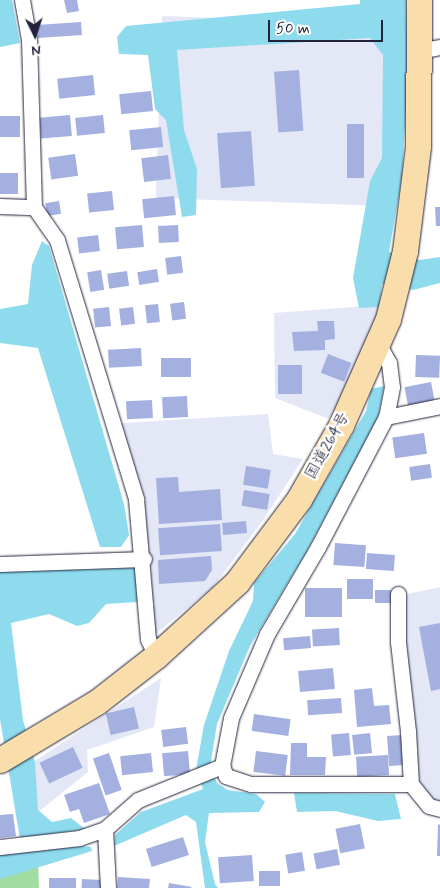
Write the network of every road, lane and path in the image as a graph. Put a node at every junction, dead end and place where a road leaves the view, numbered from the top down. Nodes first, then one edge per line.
1 (22, 0) edge
2 (419, 0) edge
3 (430, 49) edge
4 (0, 206) edge
5 (34, 207) junction
6 (379, 346) junction
7 (440, 406) edge
8 (386, 418) junction
9 (144, 559) junction
10 (0, 564) edge
11 (398, 594) dead end
12 (156, 656) junction
13 (2, 759) edge
14 (220, 769) junction
15 (411, 784) junction
16 (440, 809) edge
17 (105, 829) junction
18 (0, 847) edge
19 (108, 888) edge

1 - 5 street
2 - 3 highway, 国道264号
3 - 6 highway, 国道264号
4 - 5 street
5 - 9 street
6 - 8 street
6 - 12 highway, 国道264号
7 - 8 street
8 - 14 street
9 - 10 street
9 - 12 street
11 - 15 street
12 - 13 highway, 国道264号
14 - 15 street
14 - 17 street
15 - 16 street
17 - 18 street
17 - 19 street

